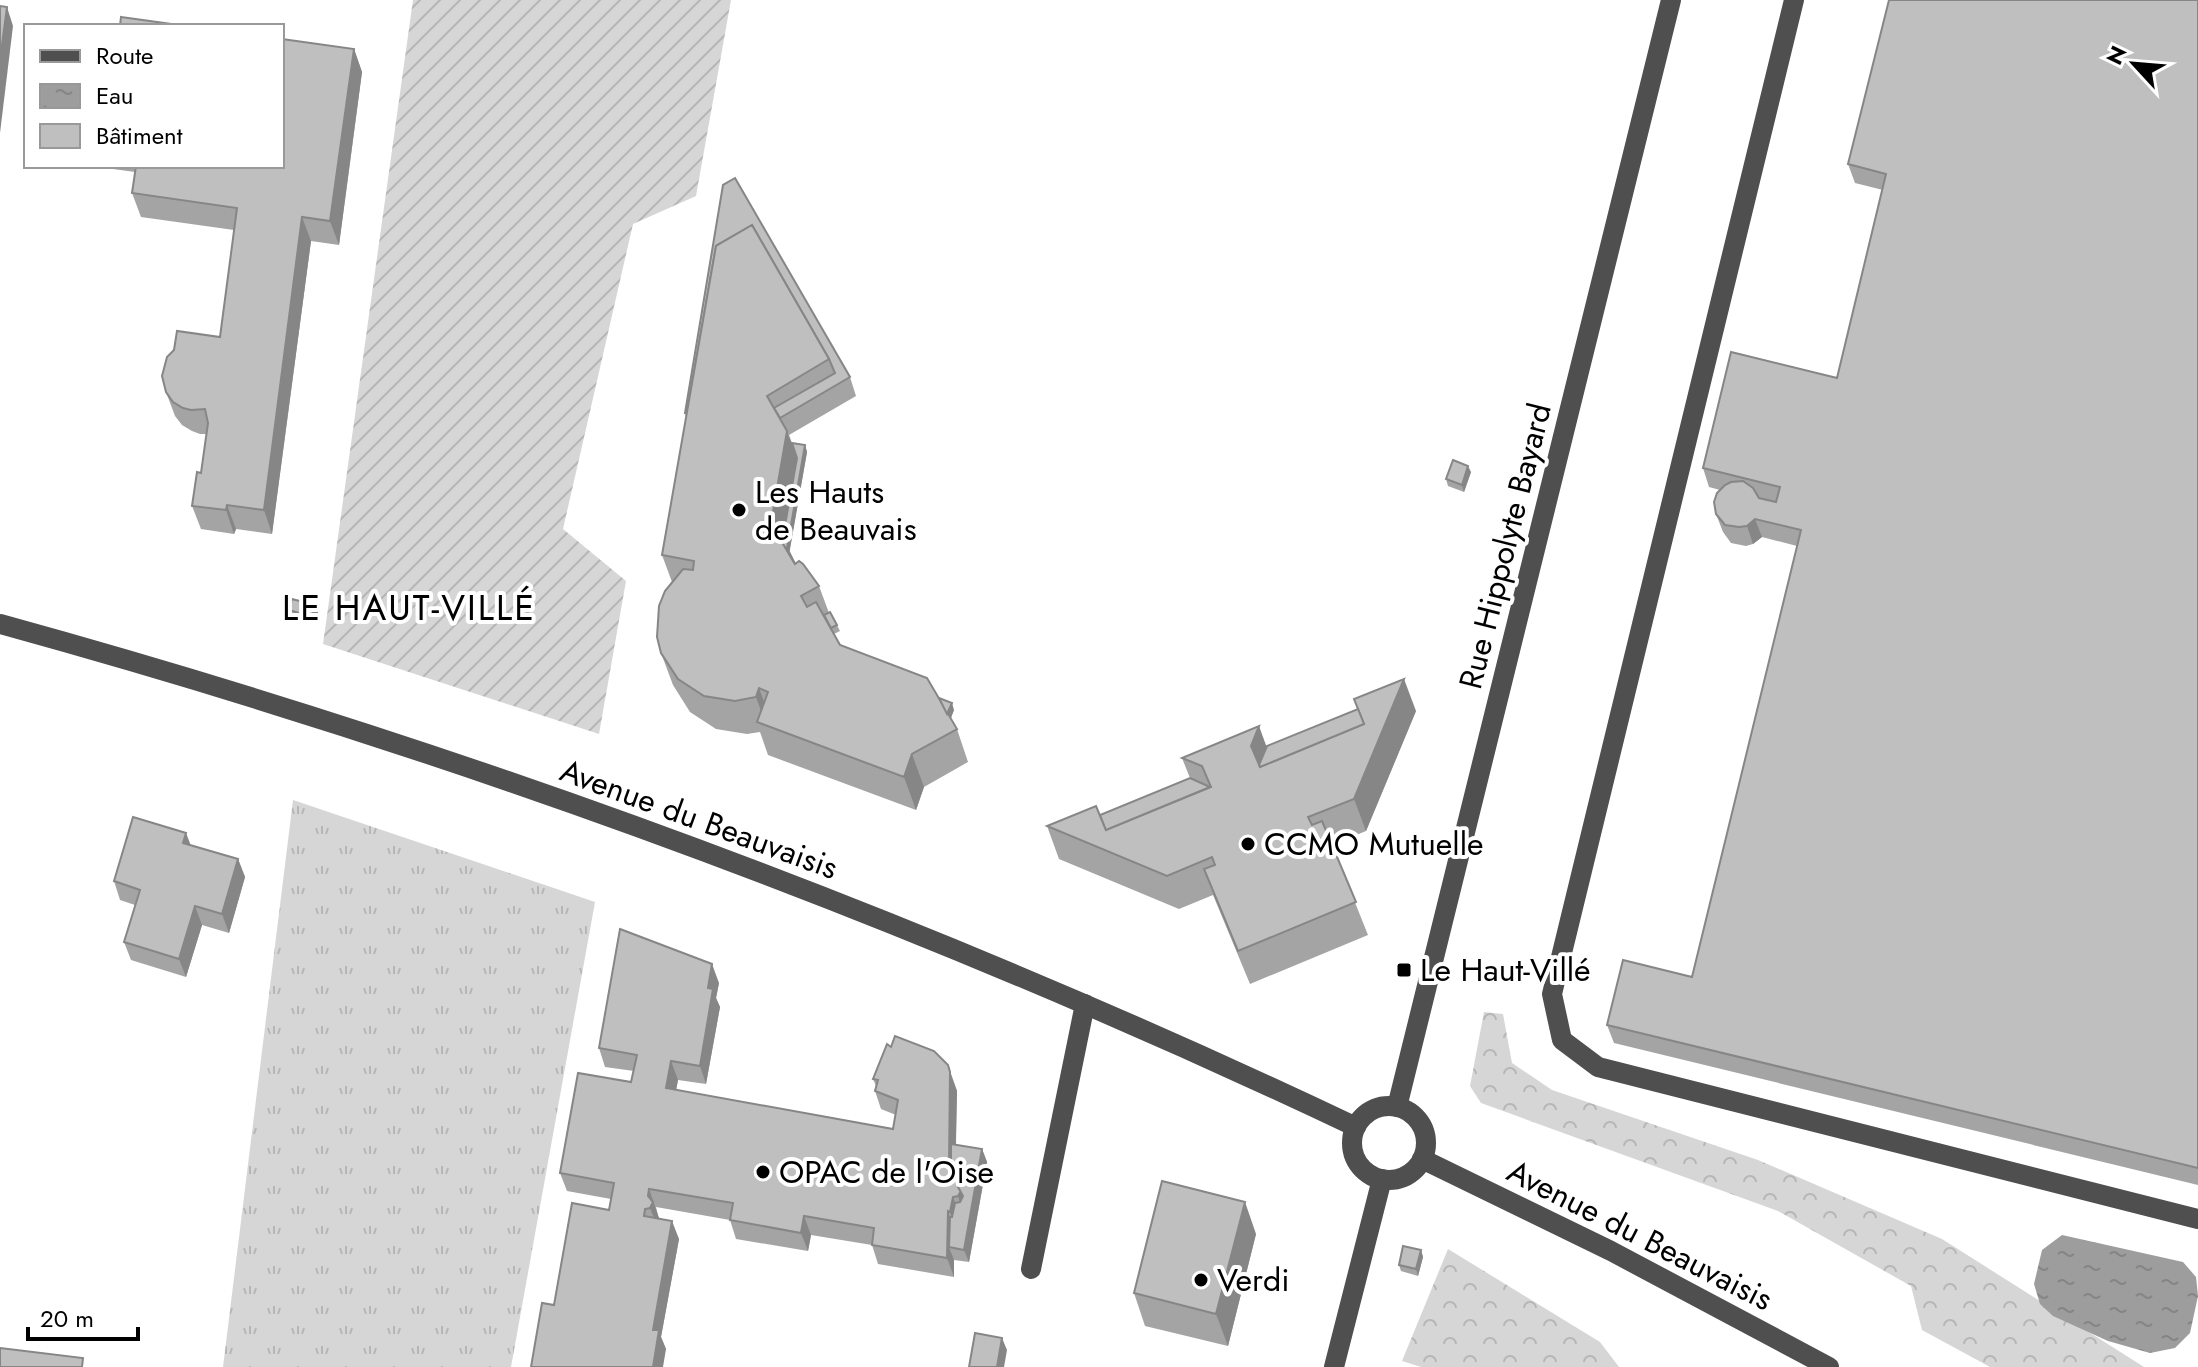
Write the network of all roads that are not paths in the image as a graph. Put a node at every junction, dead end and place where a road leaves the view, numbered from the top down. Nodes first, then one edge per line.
1 (1671, 0) edge
2 (1794, 0) edge
3 (0, 624) edge
4 (1085, 1004) junction
5 (1397, 1107) junction
6 (1356, 1127) junction
7 (1422, 1159) junction
8 (1382, 1179) junction
9 (2198, 1219) edge
10 (1031, 1269) dead end
11 (1334, 1367) edge
12 (1829, 1367) edge

1 - 5 street, Rue Hippolyte Bayard
2 - 9 street
3 - 4 street, Avenue du Beauvaisis
4 - 6 street, Avenue du Beauvaisis
4 - 10 street
5 - 6 street
5 - 7 street
6 - 8 street
7 - 8 street
7 - 12 street, Avenue du Beauvaisis
8 - 11 street

